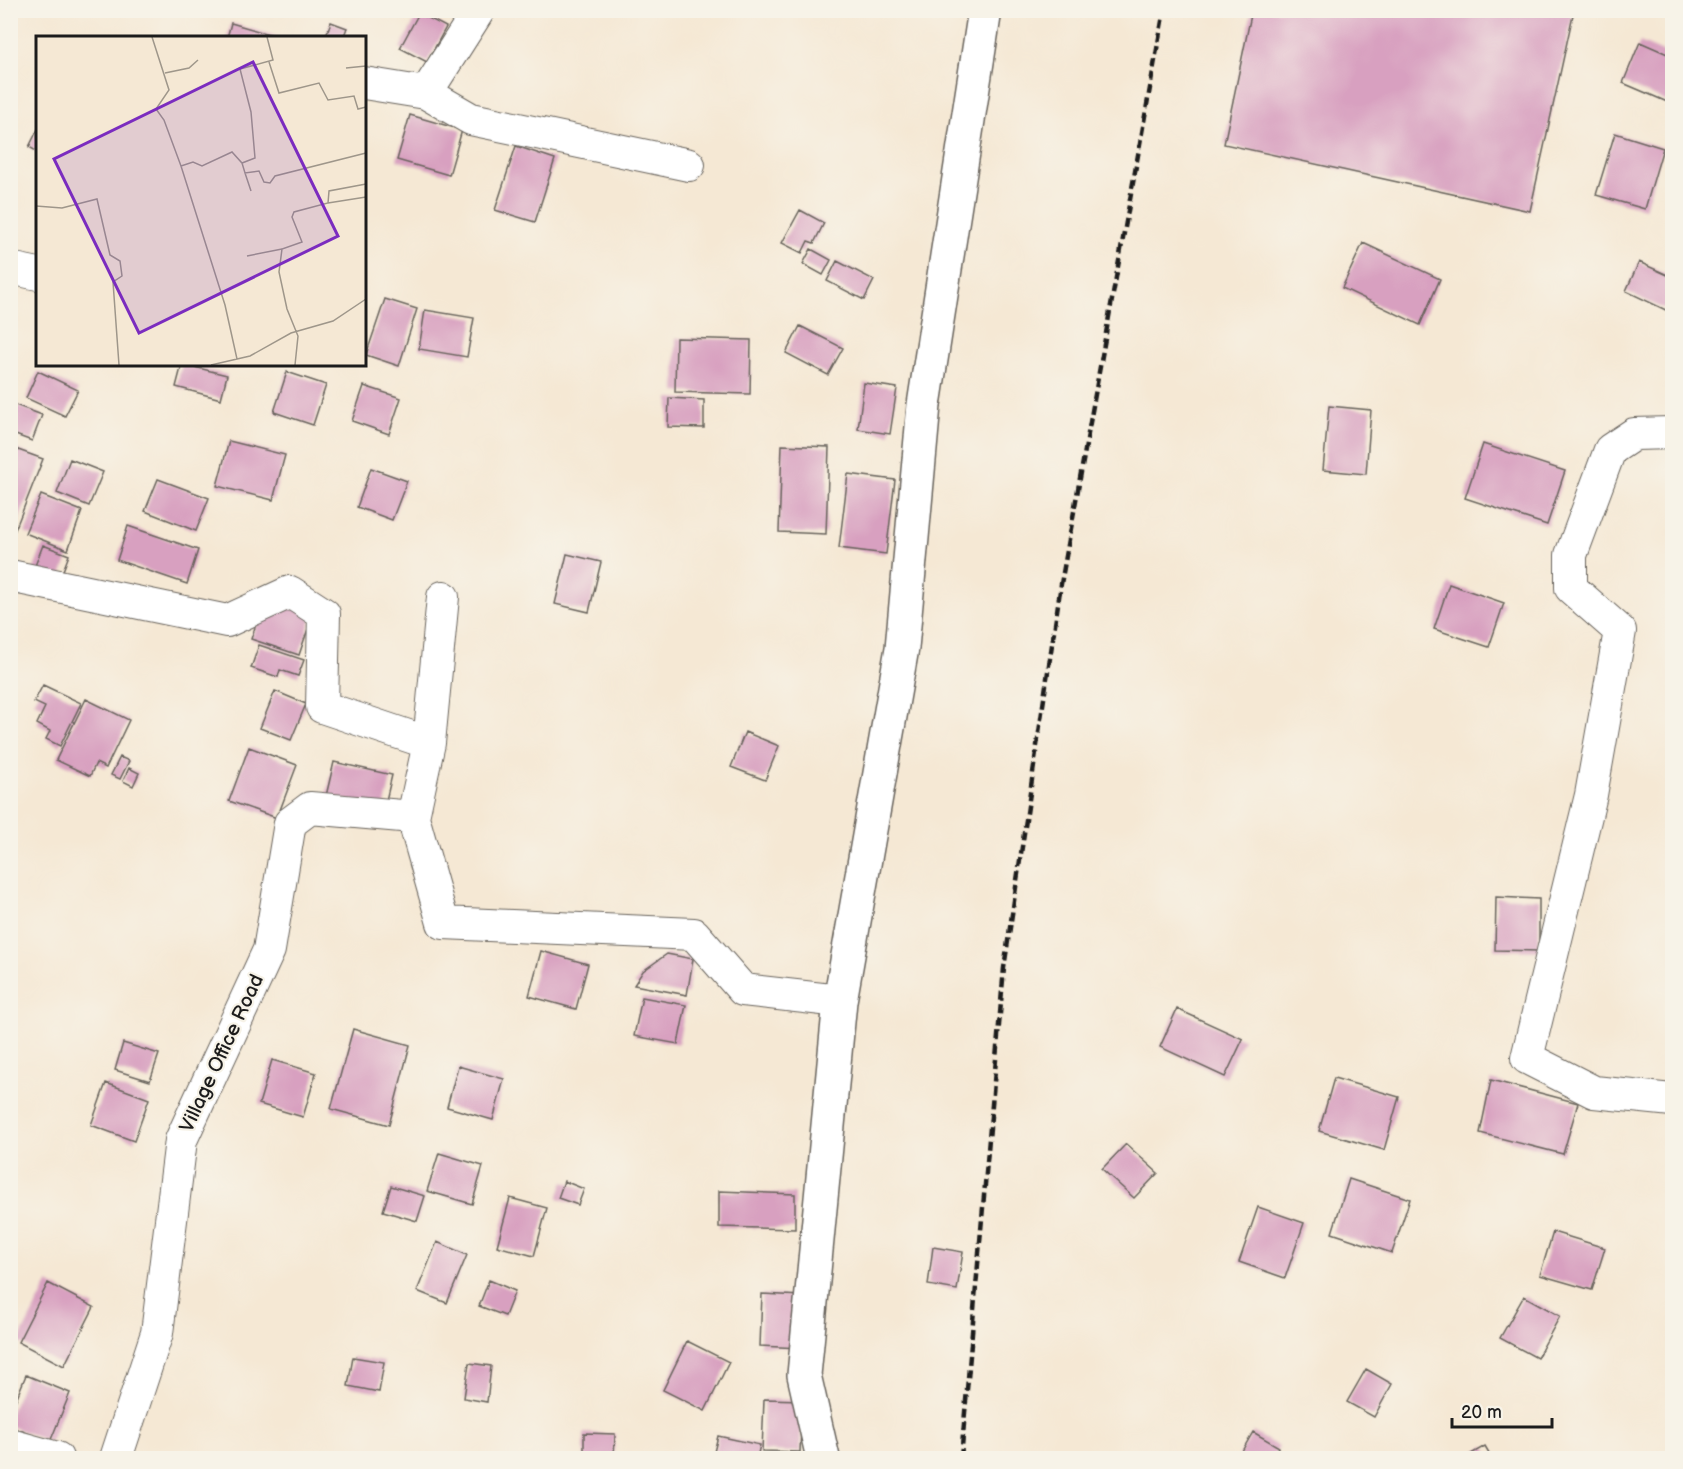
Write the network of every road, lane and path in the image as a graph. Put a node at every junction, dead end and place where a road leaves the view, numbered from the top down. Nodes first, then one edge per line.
1 (479, 10) edge
2 (985, 10) edge
3 (366, 83) edge
4 (426, 93) junction
5 (690, 165) dead end
6 (10, 268) edge
7 (36, 274) edge
8 (1672, 433) edge
9 (10, 576) edge
10 (443, 597) dead end
11 (429, 742) junction
12 (413, 817) junction
13 (840, 1001) junction
14 (1672, 1100) edge
15 (10, 1445) edge
16 (57, 1458) edge
17 (116, 1458) edge
18 (823, 1458) edge

1 - 4 street
2 - 13 street
3 - 4 street
4 - 5 street
6 - 7 street
8 - 14 street
9 - 11 street
10 - 11 street
11 - 12 street
12 - 13 street
12 - 17 street, Village Office Road
13 - 18 street
15 - 16 street

